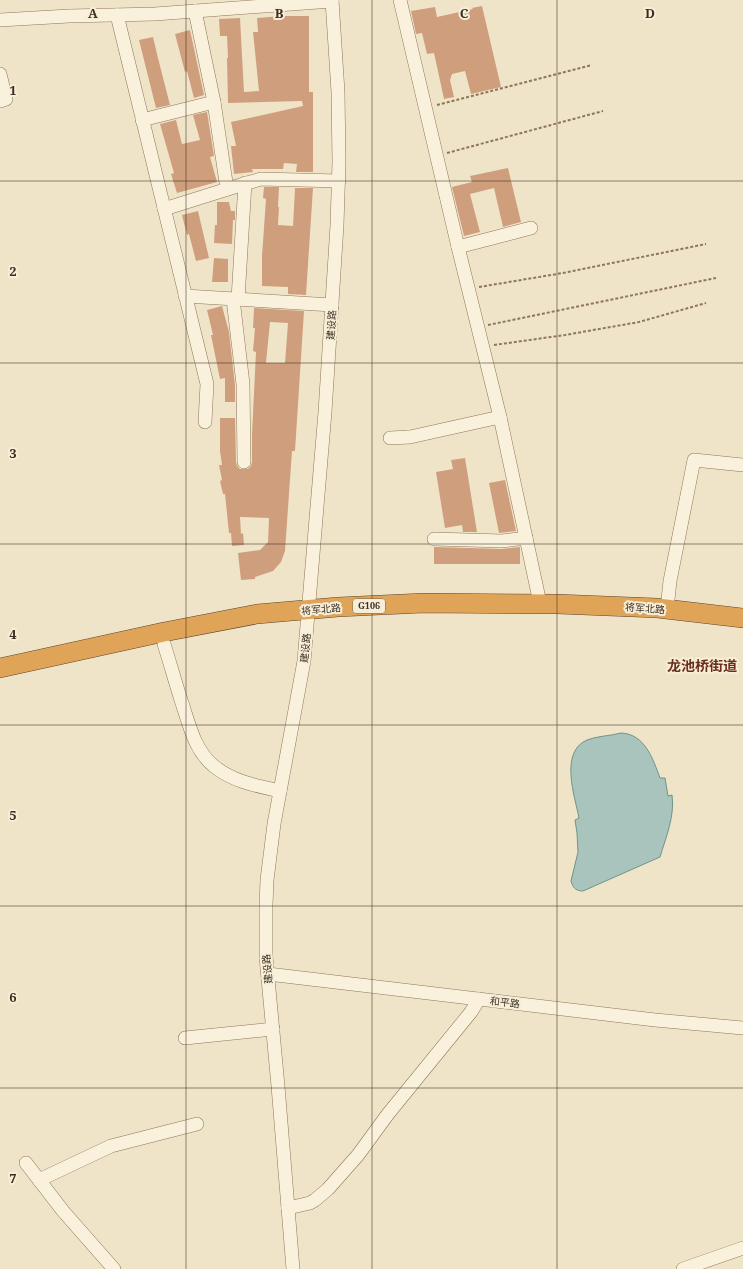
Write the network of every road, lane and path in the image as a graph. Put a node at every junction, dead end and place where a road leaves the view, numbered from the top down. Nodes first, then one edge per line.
1 (400, 0) edge
2 (332, 1) edge
3 (195, 12) junction
4 (117, 15) junction
5 (0, 20) edge
6 (592, 66) dead end
7 (0, 74) edge
8 (0, 101) edge
9 (214, 102) junction
10 (425, 108) junction
11 (602, 111) dead end
12 (142, 120) junction
13 (437, 156) junction
14 (338, 181) junction
15 (245, 183) junction
16 (227, 189) junction
17 (164, 209) junction
18 (531, 228) dead end
19 (706, 244) dead end
20 (458, 247) junction
21 (716, 278) dead end
22 (469, 289) junction
23 (185, 296) junction
24 (236, 299) junction
25 (706, 303) dead end
26 (332, 305) junction
27 (478, 326) junction
28 (483, 346) junction
29 (500, 417) junction
30 (205, 422) dead end
31 (390, 438) dead end
32 (244, 462) dead end
33 (743, 465) edge
34 (526, 538) junction
35 (434, 539) dead end
36 (540, 603) junction
37 (668, 609) junction
38 (308, 616) junction
39 (743, 618) edge
40 (743, 629) edge
41 (164, 644) junction
42 (0, 668) edge
43 (0, 679) edge
44 (280, 792) junction
45 (268, 974) junction
46 (479, 999) junction
47 (743, 1028) edge
48 (273, 1029) junction
49 (185, 1038) dead end
50 (197, 1124) dead end
51 (26, 1163) dead end
52 (39, 1180) junction
53 (288, 1208) junction
54 (743, 1248) edge
55 (114, 1269) edge
56 (293, 1269) edge
57 (683, 1269) edge

1 - 10 street
2 - 3 street
2 - 14 street, 建设路
3 - 4 street
3 - 9 street
4 - 5 street
4 - 12 street
6 - 10 path
7 - 8 street
9 - 12 street
9 - 16 street
10 - 13 street
11 - 13 path
12 - 17 street
13 - 20 street
14 - 15 street
14 - 26 street, 建设路
15 - 16 street
15 - 24 street
16 - 17 street
17 - 23 street
18 - 20 street
19 - 22 path
20 - 22 street
21 - 27 path
22 - 27 street
23 - 24 street
23 - 30 street
24 - 26 street
24 - 32 street
25 - 28 path
26 - 38 street, 建设路
27 - 28 street
28 - 29 street
29 - 31 street
29 - 34 street
33 - 37 street
34 - 35 street
34 - 36 street
36 - 37 highway, 将军北路 / G106
36 - 38 highway, 将军北路 / G106
37 - 39 highway, 将军北路 / G106
38 - 40 highway, 将军北路 / G106
38 - 41 highway, 将军北路 / G106
38 - 42 highway, 将军北路 / G106
38 - 44 street, 建设路
41 - 43 highway, 将军北路 / G106
41 - 44 street
44 - 45 street, 建设路
45 - 46 street, 和平路
45 - 48 street, 建设路
46 - 47 street, 和平路
46 - 53 street
48 - 49 street
48 - 53 street, 建设路
50 - 52 street
51 - 52 street
52 - 55 street
53 - 56 street, 建设路
54 - 57 street

